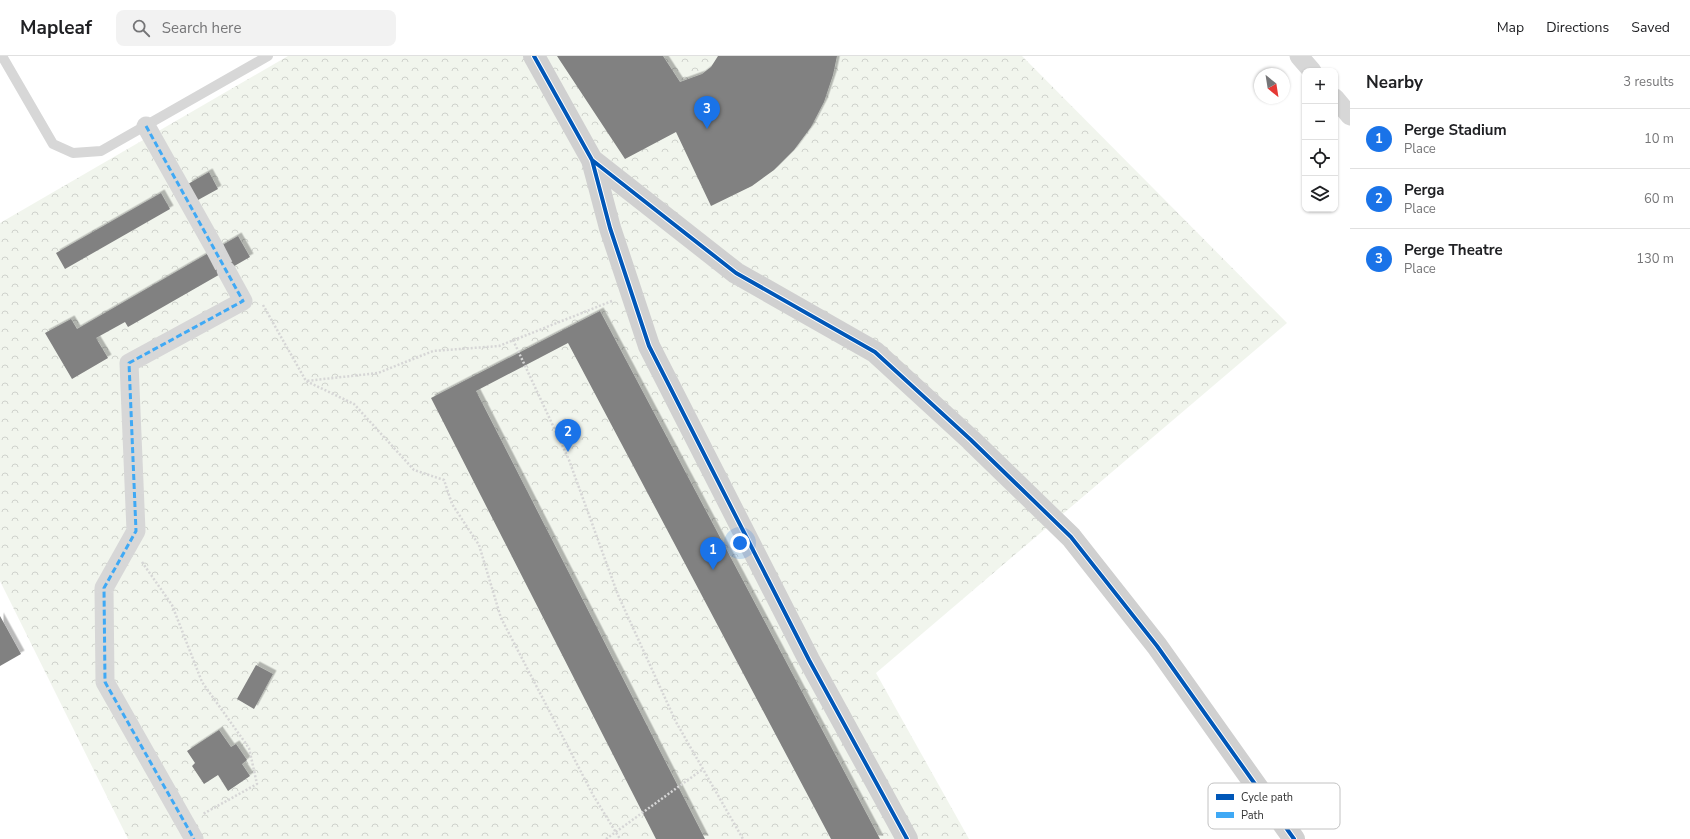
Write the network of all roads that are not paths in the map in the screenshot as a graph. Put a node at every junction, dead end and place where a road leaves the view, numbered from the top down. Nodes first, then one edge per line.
1 (2, 56) edge
2 (268, 56) edge
3 (534, 56) edge
4 (1299, 56) edge
5 (1309, 68) edge
6 (1350, 92) edge
7 (1338, 94) edge
8 (1338, 102) edge
9 (1350, 116) edge
10 (146, 126) junction
11 (592, 160) junction
12 (215, 249) tunnel mouth
13 (226, 270) tunnel mouth
14 (1254, 783) edge
15 (1287, 829) edge
16 (190, 832) edge
17 (907, 839) edge
18 (1294, 839) edge

1 - 10 lane
2 - 10 lane
3 - 11 street
4 - 5 street
6 - 7 street
8 - 9 street
10 - 12 street
11 - 14 street
11 - 17 street
13 - 16 street
15 - 18 street

